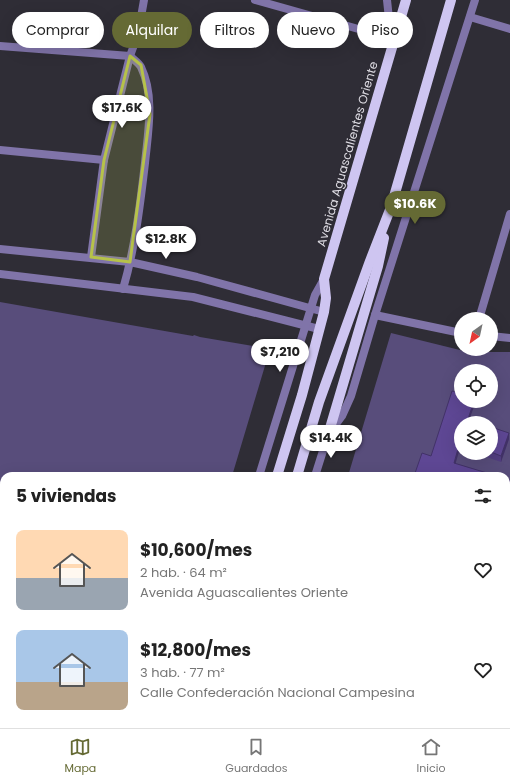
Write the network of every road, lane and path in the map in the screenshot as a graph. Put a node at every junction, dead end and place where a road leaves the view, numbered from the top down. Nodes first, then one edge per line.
1 (144, 0) edge
2 (255, 0) edge
3 (387, 0) edge
4 (406, 0) edge
5 (451, 0) edge
6 (475, 0) edge
7 (388, 12) edge
8 (402, 12) edge
9 (470, 17) junction
10 (357, 27) edge
11 (510, 29) edge
12 (0, 46) edge
13 (391, 48) edge
14 (130, 56) junction
15 (0, 150) edge
16 (104, 160) junction
17 (391, 207) junction
18 (510, 214) edge
19 (0, 249) edge
20 (91, 257) junction
21 (130, 262) junction
22 (0, 274) edge
23 (324, 279) junction
24 (123, 289) junction
25 (311, 309) junction
26 (324, 312) junction
27 (481, 312) edge
28 (375, 315) junction
29 (305, 326) junction
30 (319, 329) junction
31 (454, 332) edge
32 (498, 337) edge
33 (510, 338) edge
34 (328, 436) junction
35 (260, 472) edge
36 (278, 472) edge
37 (298, 472) edge
38 (316, 472) edge

1 - 14 street
2 - 10 street
3 - 7 street
4 - 8 main road, Avenida Aguascalientes Oriente
5 - 17 main road
6 - 9 street
9 - 11 street
9 - 28 street
12 - 14 street
13 - 23 main road, Avenida Aguascalientes Oriente
14 - 16 street
14 - 21 street
15 - 16 street
16 - 20 street
17 - 34 main road
17 - 37 main road
18 - 27 street
19 - 20 street
20 - 21 street
21 - 24 street
21 - 25 street
22 - 24 street
23 - 25 street, Avenida Aguascalientes Oriente
23 - 26 main road, Avenida Aguascalientes Oriente
24 - 29 street
25 - 26 street
25 - 29 street, Avenida Aguascalientes Oriente
26 - 30 main road, Avenida Aguascalientes Oriente
28 - 31 street
28 - 34 street
29 - 30 street
29 - 35 street, Avenida Aguascalientes Oriente
30 - 36 main road, Avenida Aguascalientes Oriente
32 - 33 street
34 - 38 street

